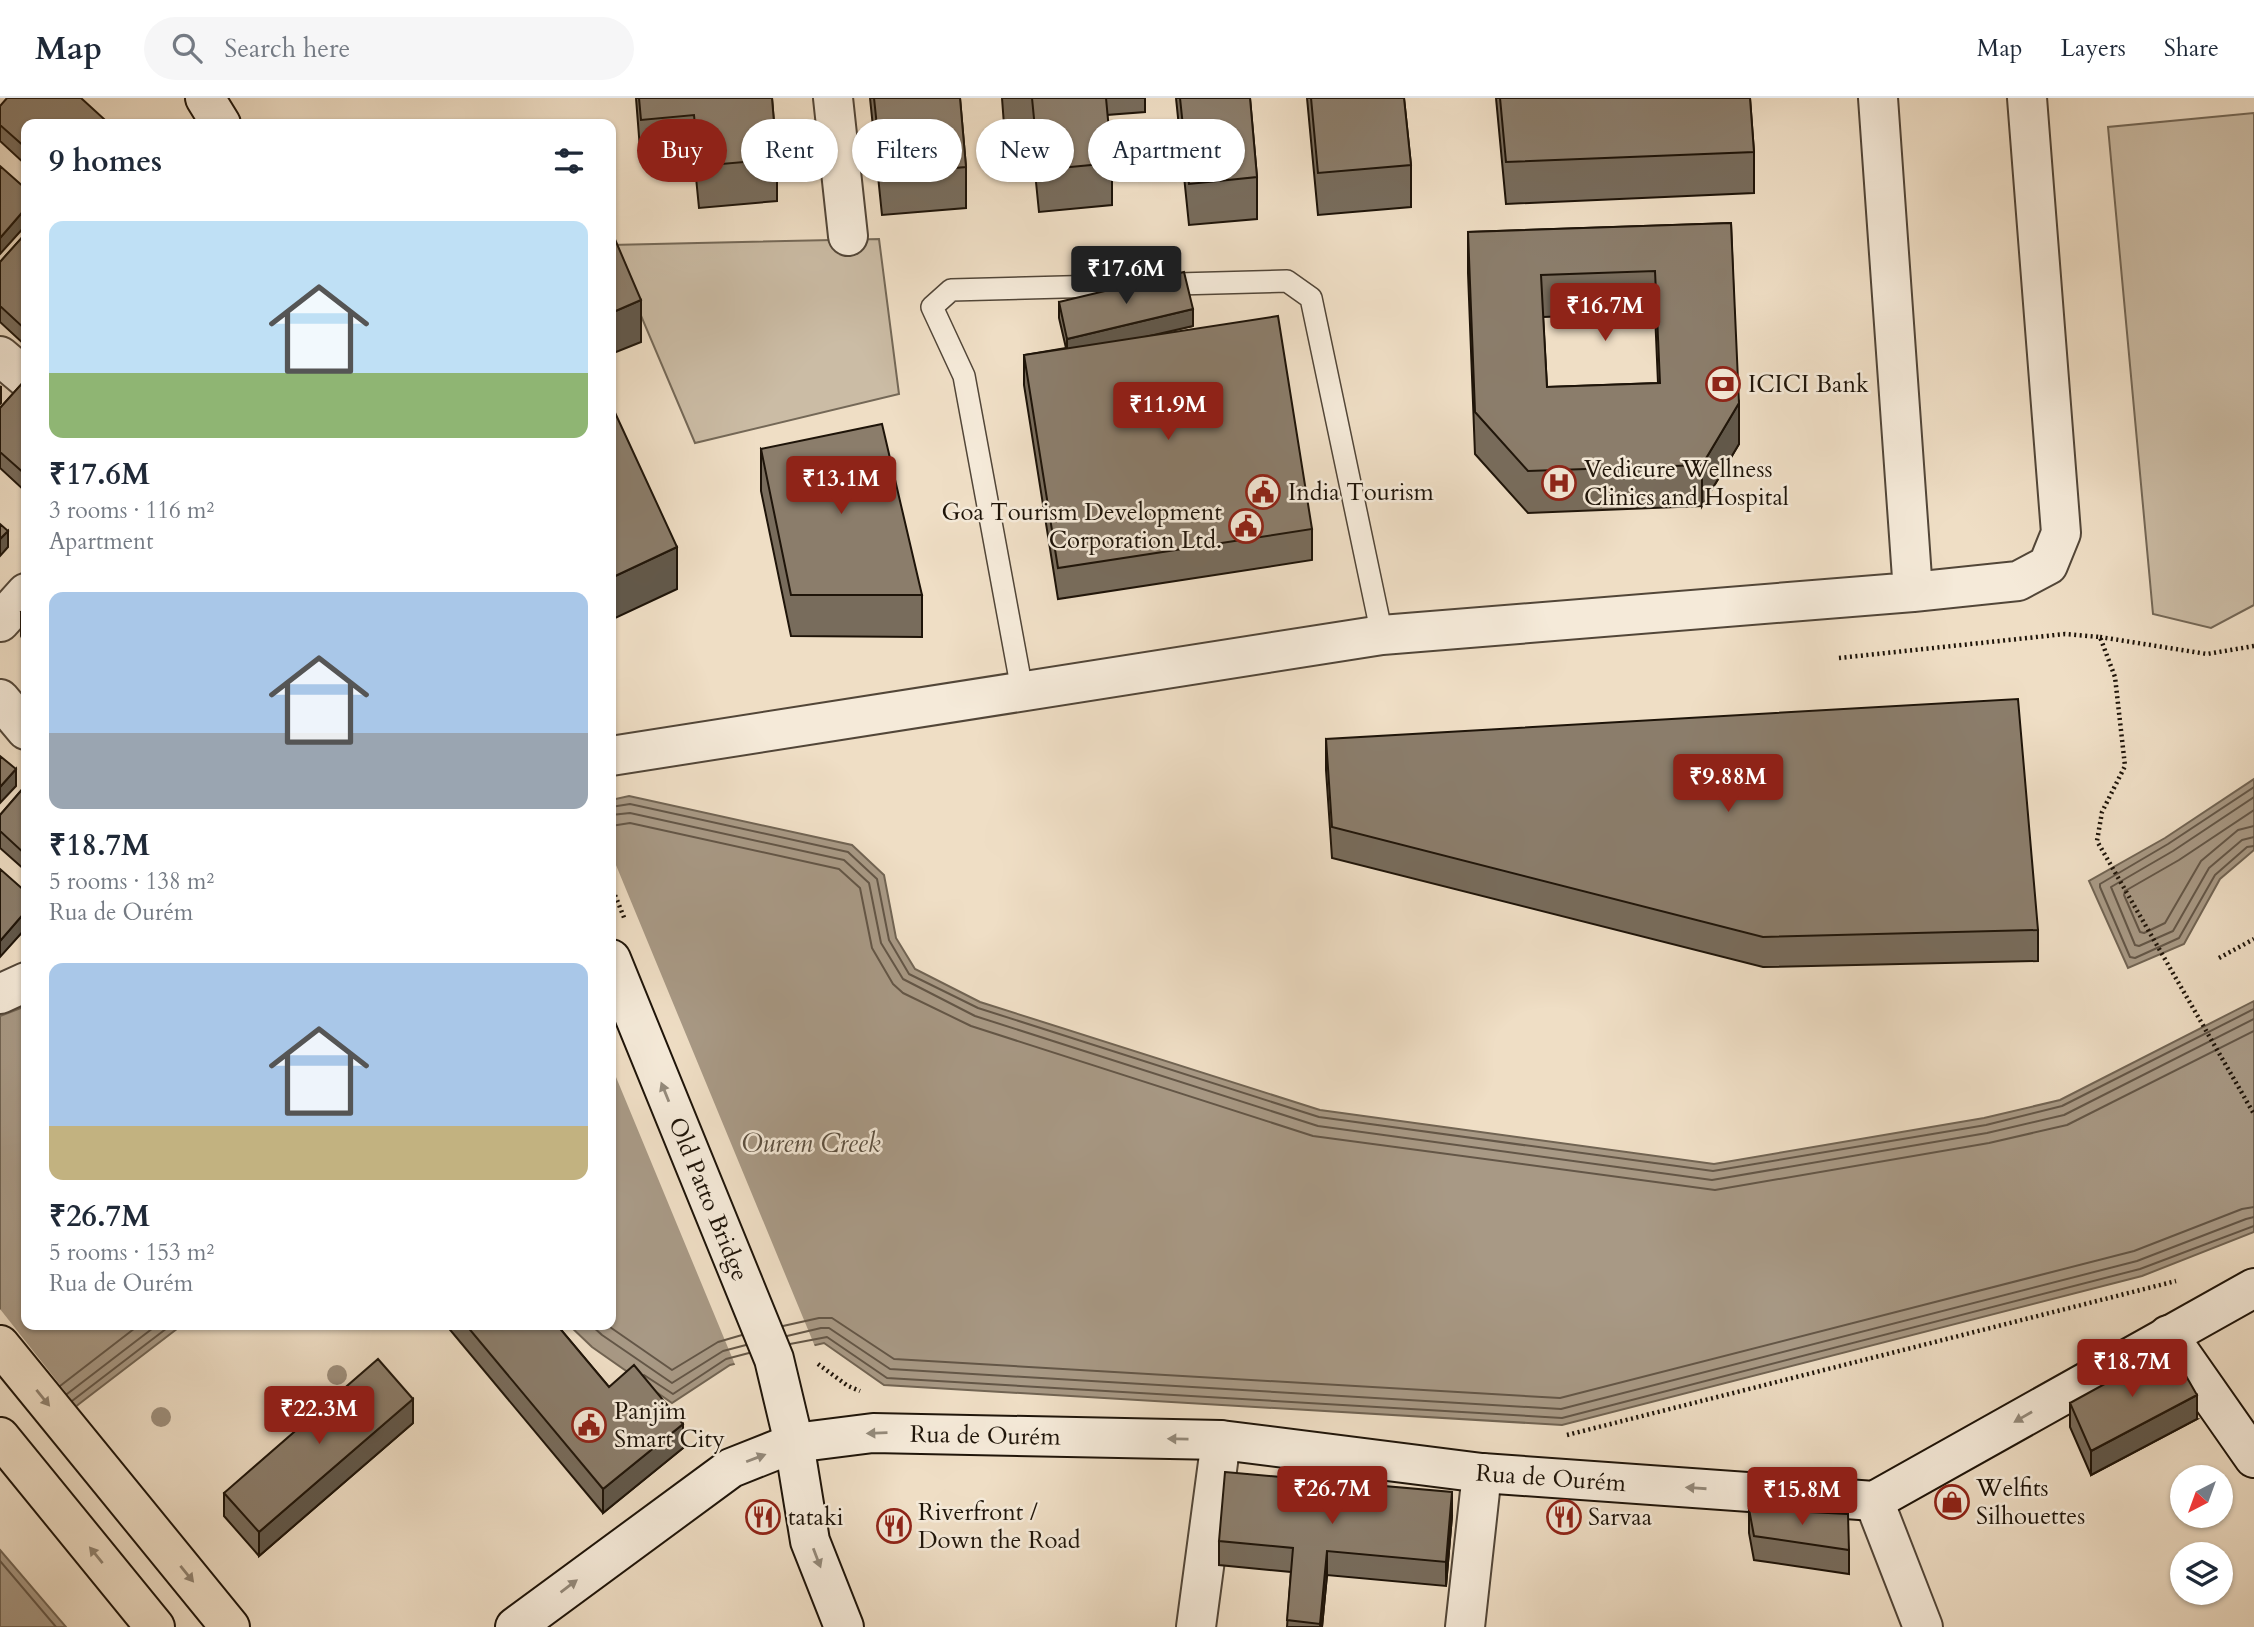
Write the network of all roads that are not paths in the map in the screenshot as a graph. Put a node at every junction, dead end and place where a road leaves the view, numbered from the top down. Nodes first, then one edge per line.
1 (205, 98) edge
2 (833, 98) edge
3 (1878, 98) edge
4 (2027, 98) edge
5 (218, 119) edge
6 (848, 236) dead end
7 (0, 356) edge
8 (21, 374) edge
9 (1913, 592) junction
10 (21, 599) edge
11 (0, 622) edge
12 (1382, 635) junction
13 (1022, 690) junction
14 (0, 699) edge
15 (21, 724) edge
16 (616, 755) edge
17 (616, 971) edge
18 (21, 984) edge
19 (0, 994) edge
20 (2254, 1287) edge
21 (2168, 1335) junction
22 (0, 1345) edge
23 (0, 1437) edge
24 (1221, 1440) junction
25 (794, 1443) junction
26 (2254, 1458) edge
27 (1482, 1472) junction
28 (1874, 1502) junction
29 (155, 1627) edge
30 (230, 1627) edge
31 (515, 1627) edge
32 (844, 1627) edge
33 (1196, 1627) edge
34 (1465, 1627) edge
35 (1923, 1627) edge

1 - 5 street
2 - 6 street
3 - 9 street
4 - 9 street
7 - 8 street
9 - 12 street
10 - 11 street
12 - 13 street
12 - 13 lane
13 - 16 street
14 - 15 street
25 -> 17 street, Old Patto Bridge
18 - 19 street
20 - 21 street
21 - 26 street
21 -> 28 street
22 -> 30 main road
29 -> 23 main road
24 -> 25 street, Rua de Ourém
24 - 27 street, Rua de Ourém
24 - 33 street
31 -> 25 street, Rua de Ourém
25 -> 32 street, Old Patto Bridge
28 -> 27 street, Rua de Ourém
27 - 34 street
28 - 35 street

